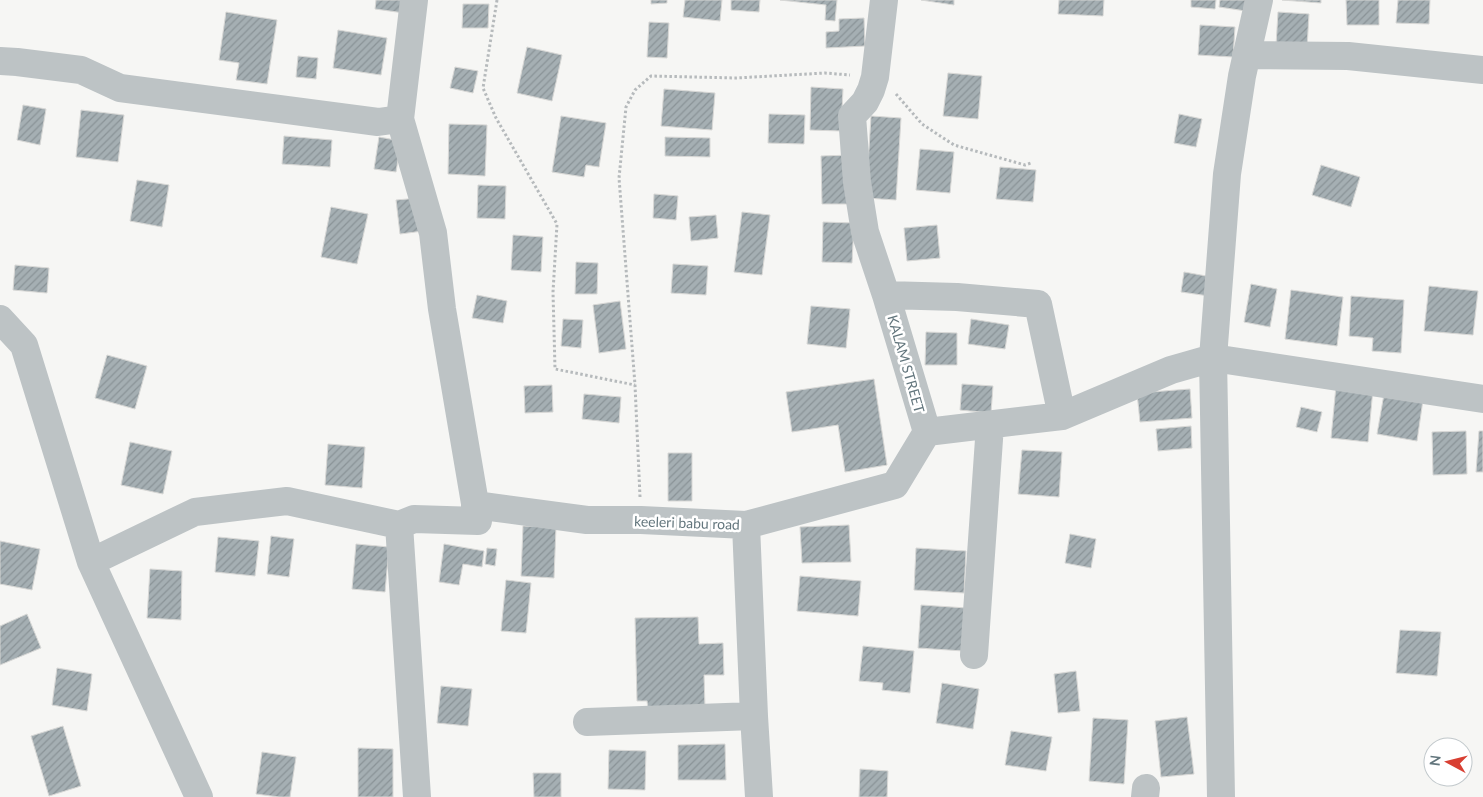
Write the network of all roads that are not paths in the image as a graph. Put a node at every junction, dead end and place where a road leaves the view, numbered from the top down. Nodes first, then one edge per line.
1 (414, 0) edge
2 (884, 0) edge
3 (1259, 0) edge
4 (1246, 54) junction
5 (0, 61) edge
6 (1483, 70) edge
7 (400, 119) junction
8 (886, 295) junction
9 (0, 319) edge
10 (1213, 358) junction
11 (1483, 398) edge
12 (1062, 416) junction
13 (990, 425) junction
14 (926, 432) junction
15 (476, 505) junction
16 (399, 525) junction
17 (746, 525) junction
18 (91, 562) junction
19 (974, 655) dead end
20 (754, 716) junction
21 (587, 722) dead end
22 (199, 797) edge
23 (417, 797) edge
24 (759, 797) edge
25 (1221, 797) edge

1 - 7 street
2 - 8 street, KALAM STREET
3 - 4 street
4 - 6 street
4 - 10 street
5 - 7 street
7 - 15 street
8 - 12 street
8 - 14 street, KALAM STREET
9 - 18 street
10 - 11 street
10 - 12 street
10 - 25 street
12 - 13 street
13 - 14 street
13 - 19 street
14 - 17 street
15 - 16 street
15 - 17 street, keeleri babu road
16 - 18 street
16 - 23 street
17 - 20 street, keeleri babu road
18 - 22 street
20 - 21 street
20 - 24 street, keeleri babu road

